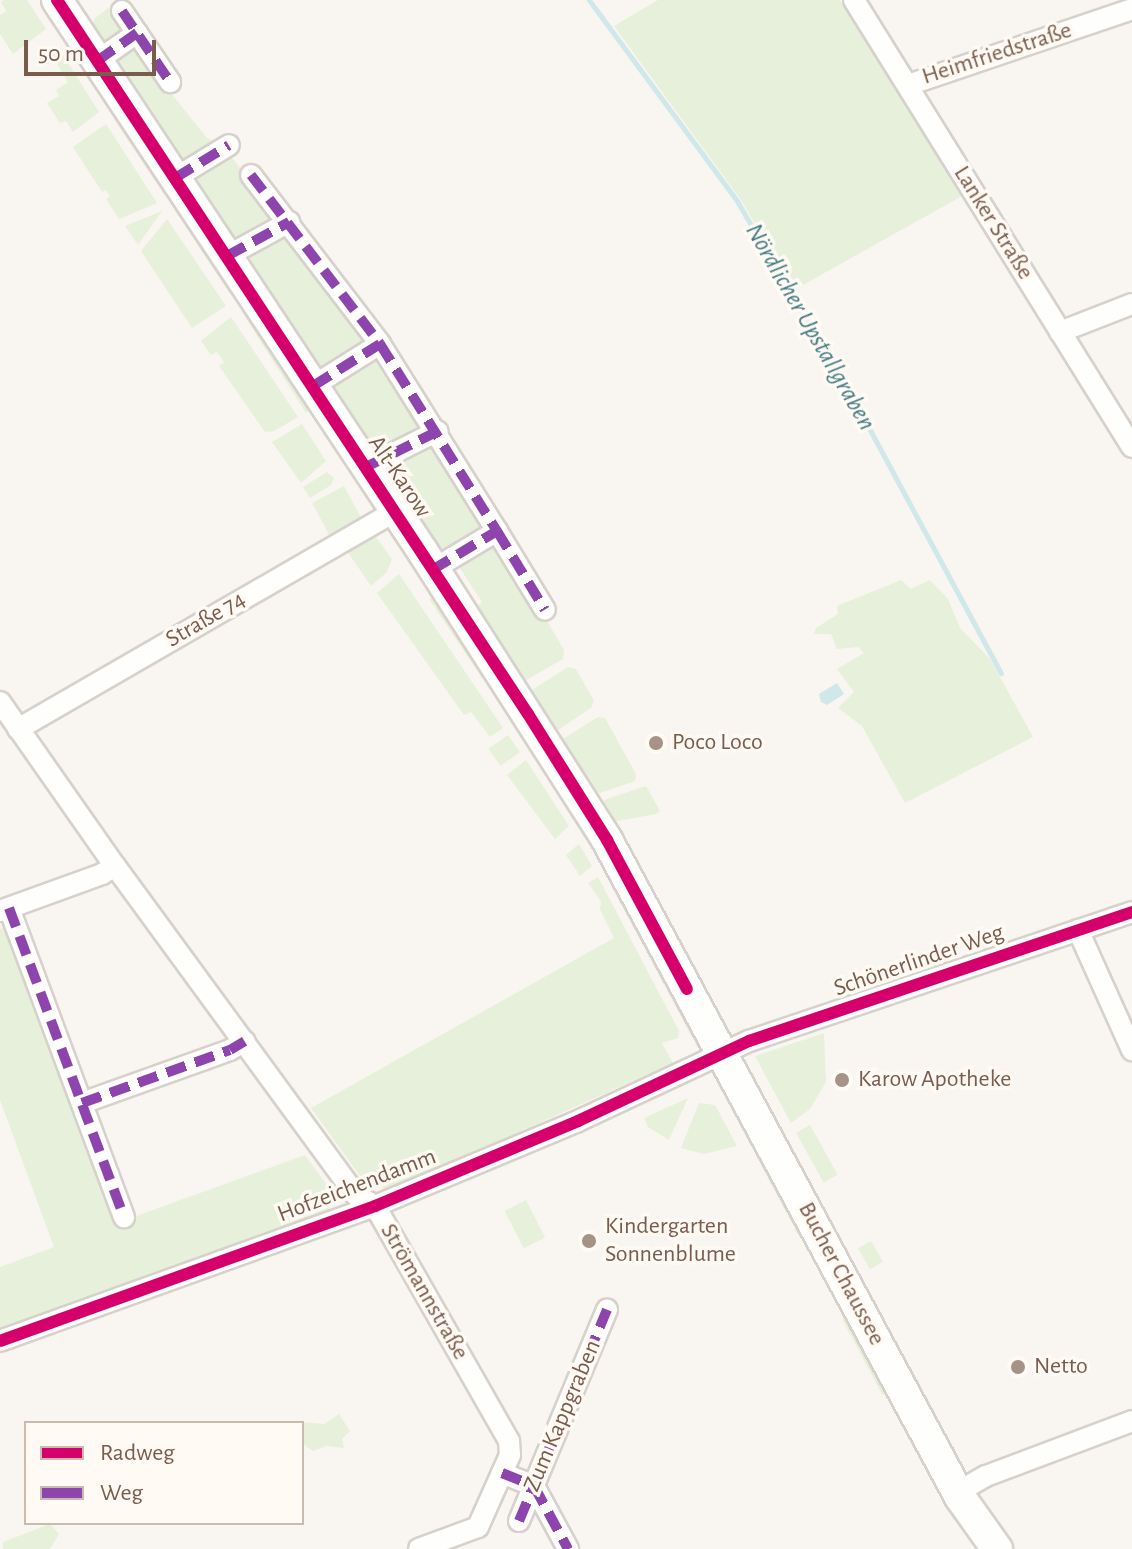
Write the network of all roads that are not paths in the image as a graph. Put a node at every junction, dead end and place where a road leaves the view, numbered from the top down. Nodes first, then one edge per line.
1 (57, 0) edge
2 (854, 0) edge
3 (1132, 9) edge
4 (122, 11) dead end
5 (137, 33) junction
6 (97, 61) junction
7 (170, 82) dead end
8 (908, 85) junction
9 (229, 145) dead end
10 (251, 175) dead end
11 (175, 178) junction
12 (289, 222) junction
13 (227, 256) junction
14 (1132, 304) edge
15 (1060, 332) junction
16 (380, 344) junction
17 (313, 386) junction
18 (438, 431) junction
19 (1132, 447) edge
20 (366, 467) junction
21 (395, 511) junction
22 (497, 531) junction
23 (432, 570) junction
24 (545, 610) dead end
25 (0, 702) edge
26 (18, 729) junction
27 (115, 866) junction
28 (4, 910) edge
29 (1132, 912) edge
30 (1078, 930) junction
31 (245, 1041) junction
32 (1132, 1050) edge
33 (721, 1052) junction
34 (82, 1103) junction
35 (375, 1206) junction
36 (124, 1217) dead end
37 (607, 1310) dead end
38 (0, 1341) edge
39 (1132, 1421) edge
40 (502, 1473) junction
41 (534, 1486) junction
42 (959, 1494) junction
43 (519, 1521) dead end
44 (419, 1549) edge
45 (568, 1549) edge
46 (973, 1549) edge
47 (997, 1549) edge

1 - 6 main road, Alt-Karow
2 - 8 street, Lanker Straße
3 - 8 street, Heimfriedstraße
4 - 5 street
5 - 6 street
5 - 7 street
6 - 11 main road, Alt-Karow
8 - 15 street, Lanker Straße
9 - 11 street
10 - 12 street
11 - 13 main road, Alt-Karow
12 - 13 street
12 - 16 street
13 - 17 main road, Alt-Karow
14 - 15 street
15 - 19 street, Lanker Straße
16 - 17 street
16 - 18 street
17 - 20 main road, Alt-Karow
18 - 20 street, Alt-Karow
18 - 22 street
20 - 21 main road, Alt-Karow
21 - 23 main road, Alt-Karow
21 - 26 street, Straße 74
22 - 23 street
22 - 24 street
23 - 33 main road, Alt-Karow
25 - 26 street, Strömannstraße
26 - 27 street, Strömannstraße
27 - 28 street
27 - 31 street, Strömannstraße
28 - 34 street
29 - 30 street, Schönerlinder Weg
30 - 32 street
30 - 33 street, Schönerlinder Weg
31 - 34 street
31 - 35 street, Strömannstraße
33 - 35 street, Hofzeichendamm
33 - 42 main road, Bucher Chaussee
34 - 36 street
35 - 38 street, Hofzeichendamm
35 - 40 street, Strömannstraße
37 - 41 street, Zum Kappgraben
39 - 42 street
40 - 41 street
40 - 44 street, Strömannstraße
41 - 43 street, Zum Kappgraben
41 - 45 street
42 - 46 main road, Bucher Chaussee
42 - 47 main road, Bucher Chaussee

